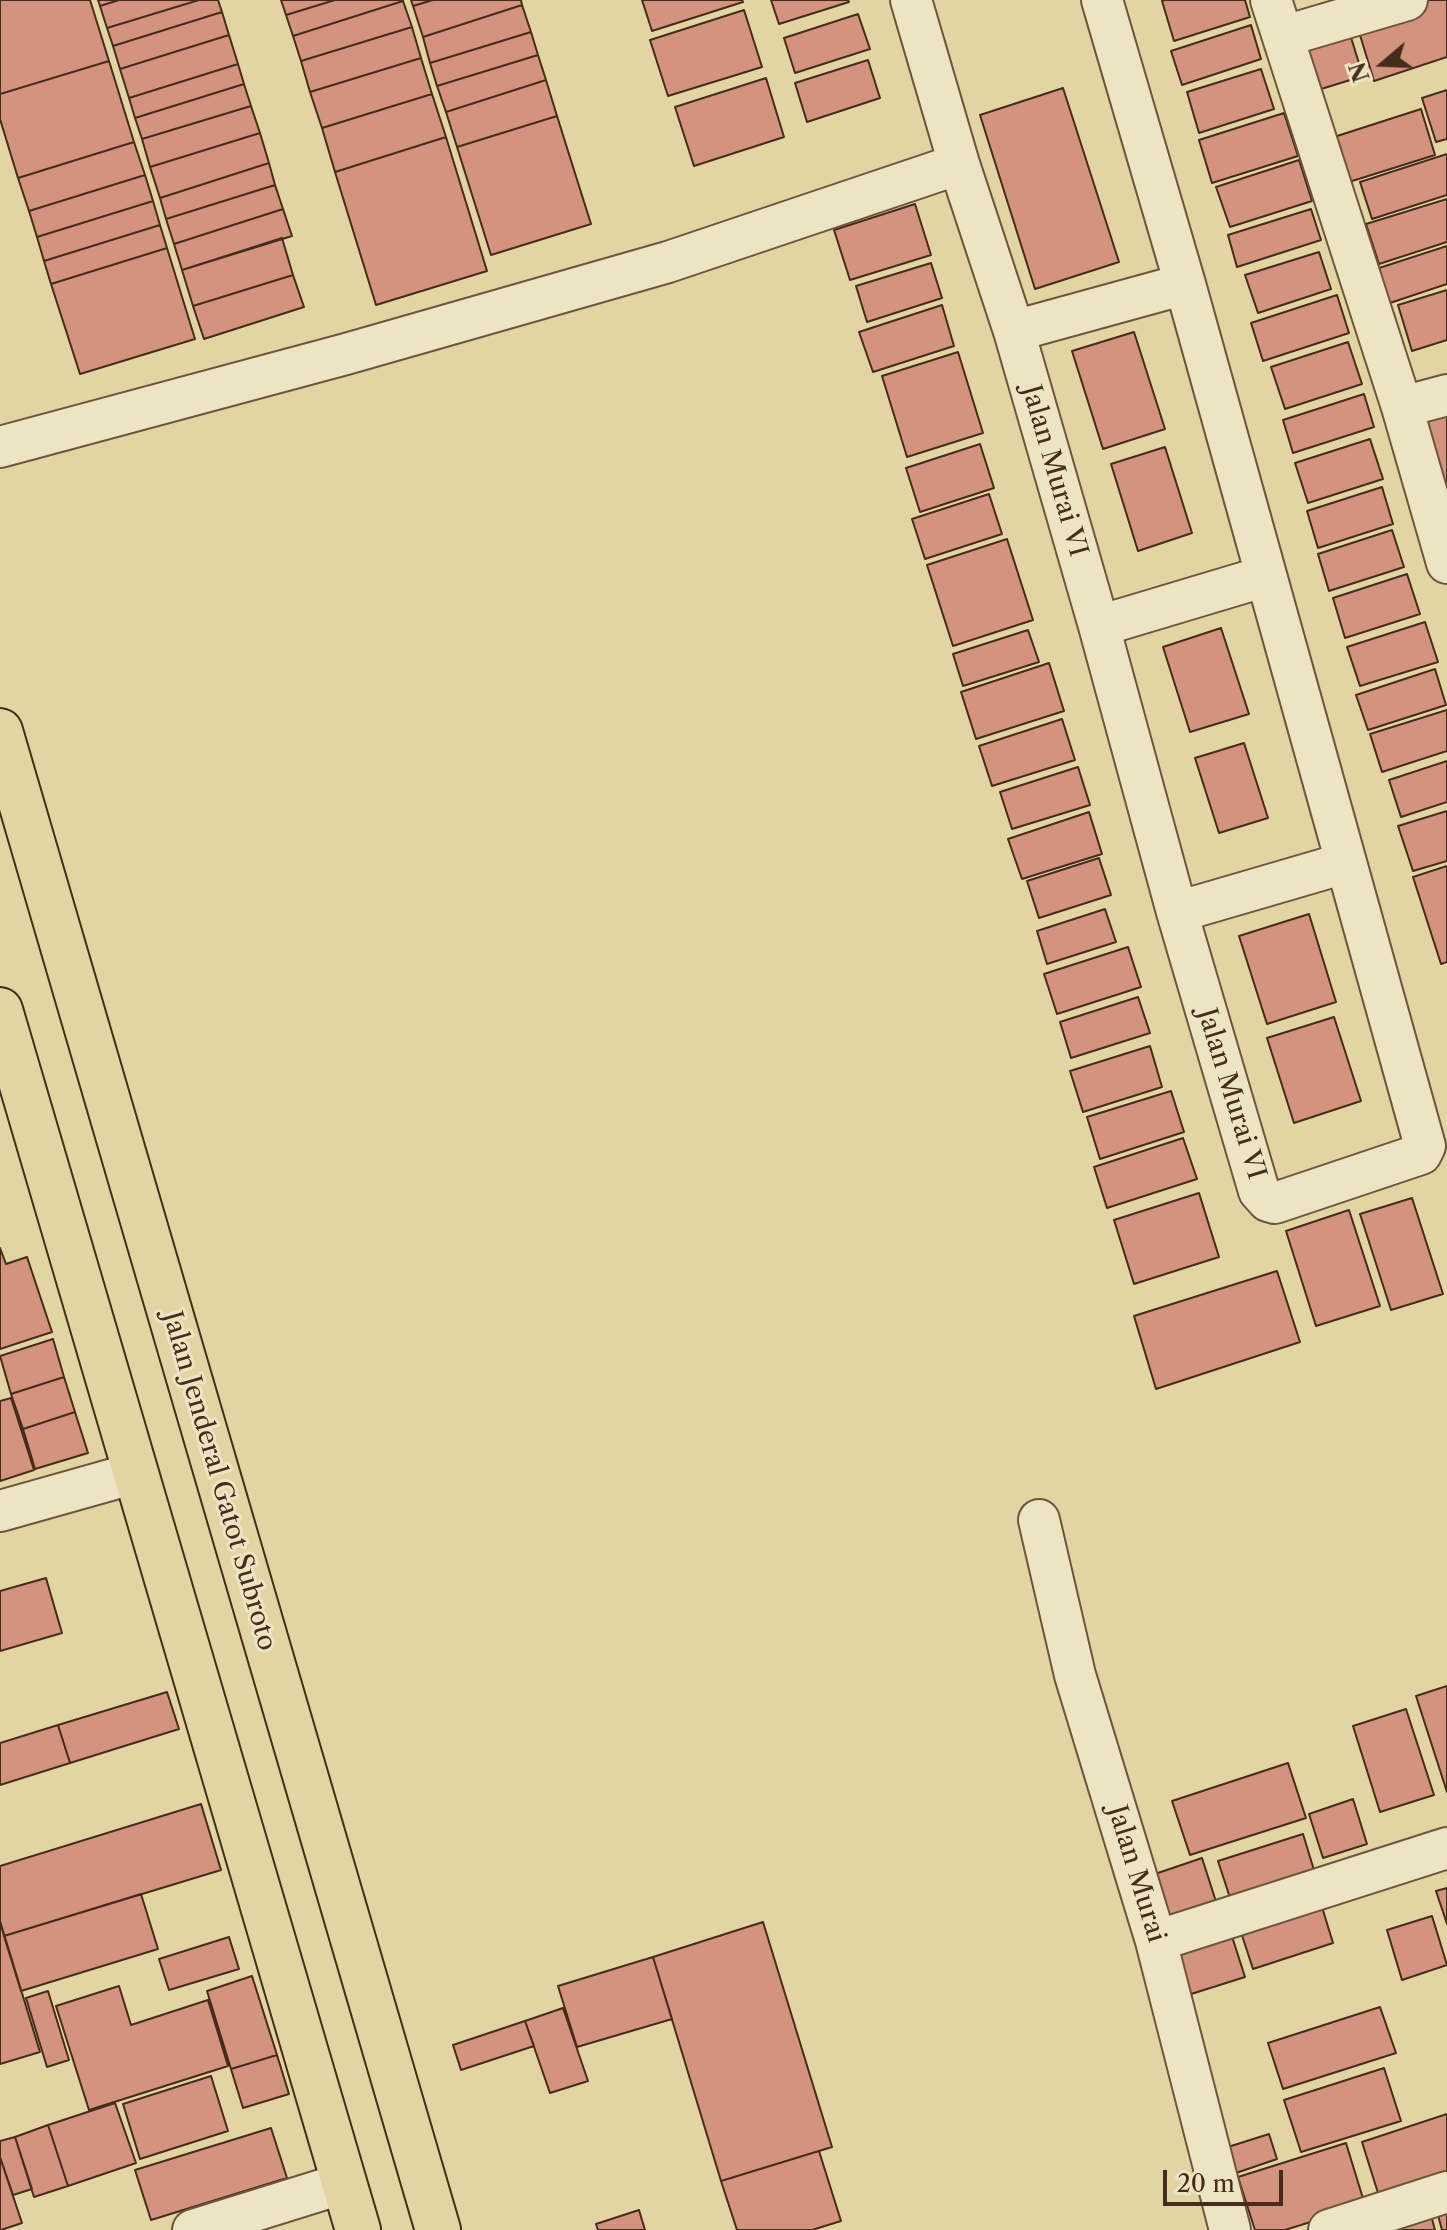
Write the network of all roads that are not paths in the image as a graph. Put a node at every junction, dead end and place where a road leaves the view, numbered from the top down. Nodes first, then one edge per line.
1 (911, 0) edge
2 (1102, 0) edge
3 (1271, 0) edge
4 (1407, 0) edge
5 (1295, 33) dead end
6 (959, 164) junction
7 (1185, 284) junction
8 (1014, 331) junction
9 (1447, 395) edge
10 (1402, 407) junction
11 (0, 447) edge
12 (1447, 563) edge
13 (1266, 576) junction
14 (1099, 626) junction
15 (0, 731) edge
16 (1345, 863) junction
17 (1177, 912) junction
18 (0, 1010) edge
19 (135, 1473) junction
20 (0, 1511) edge
21 (1039, 1520) dead end
22 (1447, 1848) edge
23 (1156, 1941) junction
24 (344, 2183) junction
25 (1447, 2192) edge
26 (193, 2230) edge
27 (358, 2230) edge
28 (438, 2230) edge
29 (1230, 2230) edge
30 (1329, 2230) edge

1 - 6 street, Jalan Murai VI
2 - 7 street, Jalan Murai VI
3 - 10 street
4 - 5 street
6 - 8 street, Jalan Murai VI
6 - 11 street
7 - 8 street
7 - 13 street, Jalan Murai VI
8 - 14 street, Jalan Murai VI
9 - 10 street
10 - 12 street
13 - 14 street
13 - 16 street, Jalan Murai VI
14 - 17 street, Jalan Murai VI
15 - 28 main road, Jalan Jenderal Gatot Subroto
16 - 17 street
16 - 17 street, Jalan Murai VI
18 - 19 main road
19 - 20 street
19 - 24 main road
21 - 23 street, Jalan Murai
22 - 23 street
23 - 29 street, Jalan Murai
24 - 26 street
24 - 27 main road
25 - 30 street

